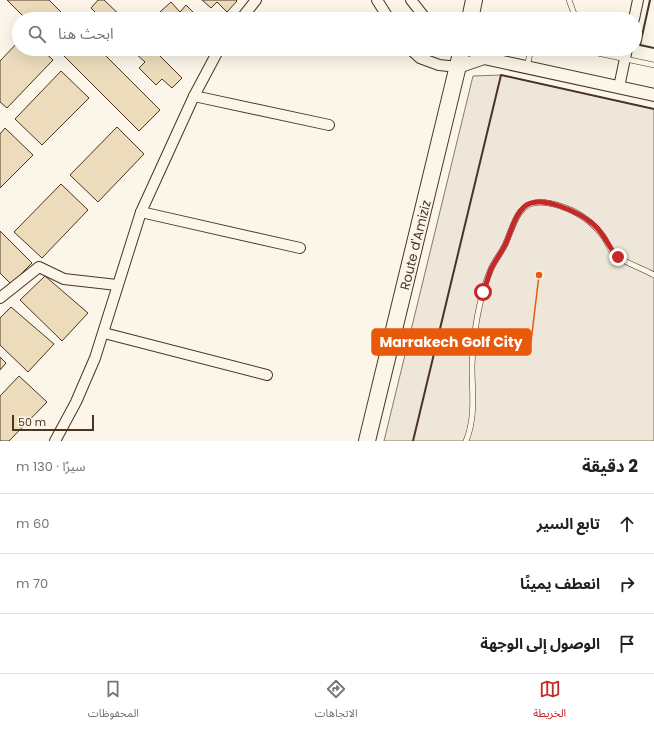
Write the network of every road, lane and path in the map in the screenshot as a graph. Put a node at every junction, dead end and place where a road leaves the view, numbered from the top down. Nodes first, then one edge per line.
1 (256, 0) edge
2 (377, 0) edge
3 (411, 0) edge
4 (474, 0) edge
5 (569, 0) edge
6 (638, 0) edge
7 (246, 12) edge
8 (385, 12) edge
9 (420, 12) edge
10 (471, 12) edge
11 (573, 12) edge
12 (635, 12) edge
13 (215, 56) edge
14 (418, 56) edge
15 (460, 56) edge
16 (481, 56) edge
17 (529, 56) edge
18 (626, 56) edge
19 (631, 56) edge
20 (484, 58) junction
21 (654, 65) edge
22 (458, 67) junction
23 (527, 67) junction
24 (619, 87) junction
25 (654, 95) edge
26 (194, 96) junction
27 (329, 125) dead end
28 (141, 212) junction
29 (300, 248) dead end
30 (654, 275) edge
31 (117, 285) junction
32 (0, 298) edge
33 (104, 333) junction
34 (267, 376) dead end
35 (55, 441) edge
36 (367, 441) edge
37 (466, 441) edge

1 - 7 street
2 - 8 street
3 - 9 street
4 - 10 main road
5 - 11 lane
6 - 12 street
13 - 26 street
14 - 22 street
15 - 22 main road, Route d'Amiziz
16 - 20 street
17 - 23 lane
18 - 24 street
19 - 21 lane
20 - 22 street
20 - 23 street
22 - 36 main road, Route d'Amiziz
23 - 24 street
24 - 25 street
26 - 27 street
26 - 28 street
28 - 29 street
28 - 31 street
30 - 37 lane
31 - 32 street
31 - 33 street
33 - 34 street
33 - 35 street

